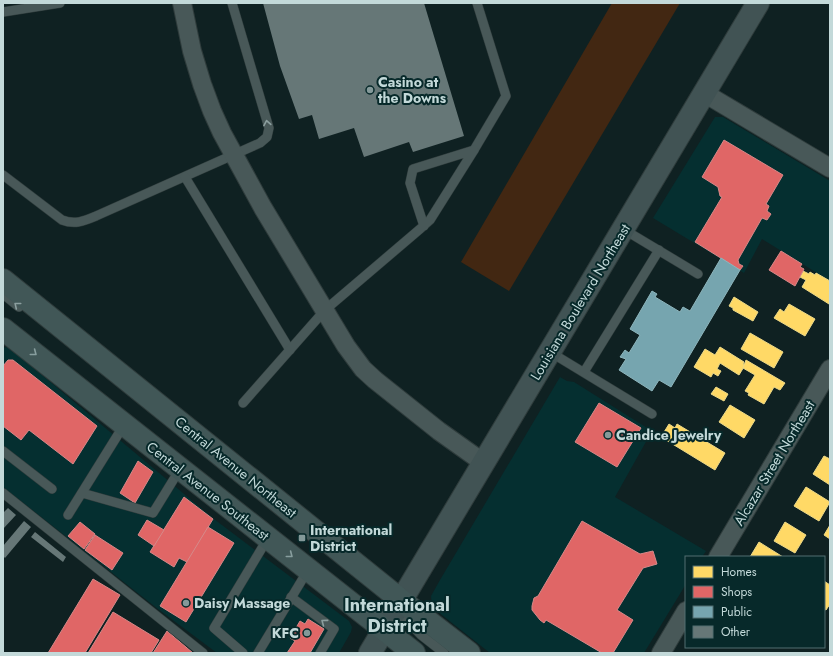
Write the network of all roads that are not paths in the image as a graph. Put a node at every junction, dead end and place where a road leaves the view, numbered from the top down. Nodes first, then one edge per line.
1 (60, 3) edge
2 (182, 3) edge
3 (232, 3) edge
4 (477, 3) edge
5 (758, 3) edge
6 (3, 12) edge
7 (704, 93) junction
8 (474, 150) junction
9 (234, 155) junction
10 (830, 168) edge
11 (3, 175) edge
12 (185, 177) junction
13 (424, 226) junction
14 (624, 229) junction
15 (659, 250) junction
16 (698, 274) dead end
17 (3, 280) edge
18 (3, 294) edge
19 (325, 310) junction
20 (27, 314) dead end
21 (3, 329) edge
22 (290, 350) junction
23 (550, 352) junction
24 (830, 369) edge
25 (102, 371) dead end
26 (584, 372) junction
27 (243, 403) dead end
28 (652, 414) dead end
29 (124, 424) junction
30 (3, 451) edge
31 (484, 463) junction
32 (180, 469) junction
33 (52, 489) dead end
34 (3, 493) edge
35 (82, 493) junction
36 (68, 515) dead end
37 (268, 538) junction
38 (719, 556) edge
39 (308, 570) junction
40 (291, 598) junction
41 (399, 605) junction
42 (685, 613) edge
43 (384, 630) junction
44 (203, 653) edge
45 (243, 653) edge
46 (258, 653) edge
47 (320, 653) edge
48 (370, 653) edge
49 (414, 653) edge
50 (444, 653) edge
51 (469, 653) edge
52 (661, 653) edge

1 - 6 lane
2 - 9 street
9 -> 3 lane
4 - 8 lane
5 - 7 main road, Louisiana Boulevard Northeast
7 - 10 street
7 - 14 main road, Louisiana Boulevard Northeast
8 - 13 lane
8 - 13 lane
9 - 12 lane
9 - 19 street
11 - 12 lane
12 - 22 lane
13 - 19 lane
14 - 15 lane
14 - 23 main road, Louisiana Boulevard Northeast
15 - 16 lane
15 - 26 lane
17 - 41 main road, Central Avenue Northeast
20 -> 18 lane
19 - 22 lane
19 - 31 street
21 -> 29 main road, Central Avenue Southeast
22 - 27 lane
23 - 26 lane
23 - 31 main road, Louisiana Boulevard Northeast
24 - 38 street, Alcazar Street Northeast
25 - 41 lane, Central Avenue Northeast
26 - 28 lane
29 - 32 main road, Central Avenue Southeast
29 - 35 lane
30 - 33 lane
31 - 41 main road, Louisiana Boulevard Northeast
32 - 35 lane
32 - 37 main road, Central Avenue Southeast
34 - 44 lane
35 - 36 lane
37 -> 39 main road, Central Avenue Southeast
37 - 45 lane
39 - 40 lane
39 - 43 main road, Central Avenue Southeast
40 - 46 lane
47 -> 40 lane
41 - 43 main road, Louisiana Boulevard Northeast
41 - 50 lane, Central Avenue Northeast
41 - 51 main road, Central Avenue Northeast
42 - 52 street
43 - 48 main road, Louisiana Boulevard Northeast
43 - 49 main road, Central Avenue Southeast

